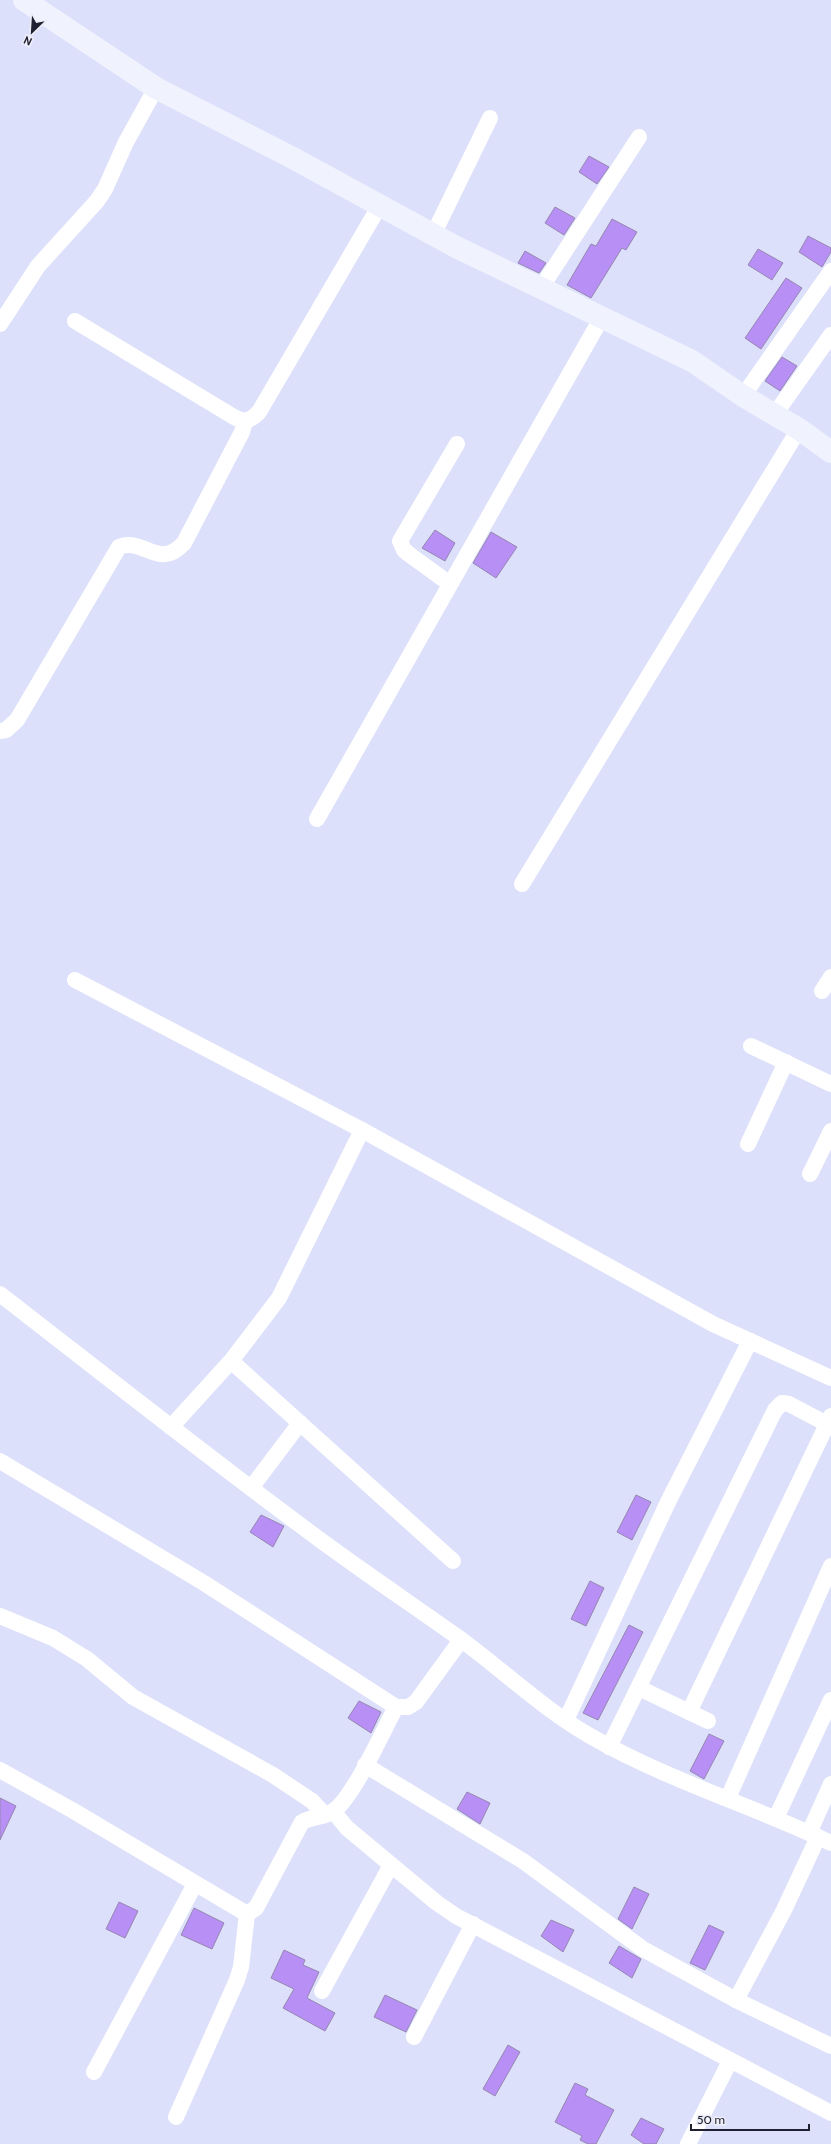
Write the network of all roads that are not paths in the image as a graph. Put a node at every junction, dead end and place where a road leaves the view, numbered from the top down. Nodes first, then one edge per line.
1 (24, 0) edge
2 (156, 88) junction
3 (490, 118) dead end
4 (639, 137) dead end
5 (380, 206) junction
6 (433, 235) junction
7 (831, 270) edge
8 (541, 288) junction
9 (602, 317) junction
10 (75, 321) dead end
11 (0, 324) edge
12 (831, 335) edge
13 (743, 396) junction
14 (775, 414) junction
15 (245, 422) junction
16 (799, 429) junction
17 (457, 444) dead end
18 (831, 452) edge
19 (450, 584) junction
20 (0, 731) edge
21 (317, 819) dead end
22 (522, 884) dead end
23 (75, 980) dead end
24 (751, 1046) dead end
25 (786, 1062) junction
26 (831, 1084) edge
27 (362, 1130) junction
28 (831, 1131) edge
29 (748, 1144) dead end
30 (810, 1174) dead end
31 (0, 1294) edge
32 (750, 1341) junction
33 (231, 1362) junction
34 (831, 1378) edge
35 (829, 1420) edge
36 (300, 1423) junction
37 (171, 1427) junction
38 (0, 1461) edge
39 (251, 1488) junction
40 (453, 1561) dead end
41 (831, 1566) edge
42 (0, 1616) edge
43 (461, 1640) junction
44 (639, 1688) junction
45 (831, 1700) edge
46 (396, 1707) junction
47 (689, 1712) junction
48 (566, 1720) junction
49 (708, 1721) dead end
50 (609, 1747) junction
51 (365, 1765) junction
52 (0, 1770) edge
53 (831, 1784) edge
54 (728, 1798) junction
55 (329, 1813) junction
56 (776, 1818) junction
57 (819, 1838) edge
58 (391, 1865) junction
59 (195, 1884) junction
60 (248, 1914) junction
61 (473, 1924) junction
62 (322, 1991) dead end
63 (736, 2000) junction
64 (414, 2037) dead end
65 (831, 2046) edge
66 (730, 2061) junction
67 (94, 2072) dead end
68 (831, 2113) edge
69 (176, 2117) dead end
70 (688, 2144) edge

1 - 2 street
2 - 5 street
2 - 11 street
3 - 6 street
4 - 8 street
5 - 6 street
5 - 15 street
6 - 8 street
7 - 13 street
8 - 9 street
9 - 13 street
9 - 19 street
10 - 15 street
12 - 14 street
13 - 14 street
14 - 16 street
15 - 20 street
16 - 18 street
16 - 22 street
17 - 19 street
19 - 21 street
23 - 27 street
24 - 25 street
25 - 26 street
25 - 29 street
27 - 32 street
27 - 33 street
28 - 30 street
31 - 37 street
32 - 34 street
32 - 48 street
33 - 36 street
33 - 37 street
35 - 44 street
35 - 47 street
36 - 39 street
36 - 40 street
37 - 39 street
38 - 46 street
39 - 43 street
41 - 54 street
42 - 55 street
43 - 46 street
43 - 48 street
44 - 47 street
44 - 50 street
45 - 56 street
46 - 51 street
47 - 49 street
48 - 50 street
50 - 54 street
51 - 55 street
51 - 63 street
52 - 59 street
53 - 57 street
54 - 56 street
55 - 58 street
55 - 60 street
56 - 57 street
57 - 63 street
58 - 61 street
58 - 62 street
59 - 60 street
59 - 67 street
60 - 69 street
61 - 64 street
61 - 66 street
63 - 65 street
66 - 68 street
66 - 70 street

